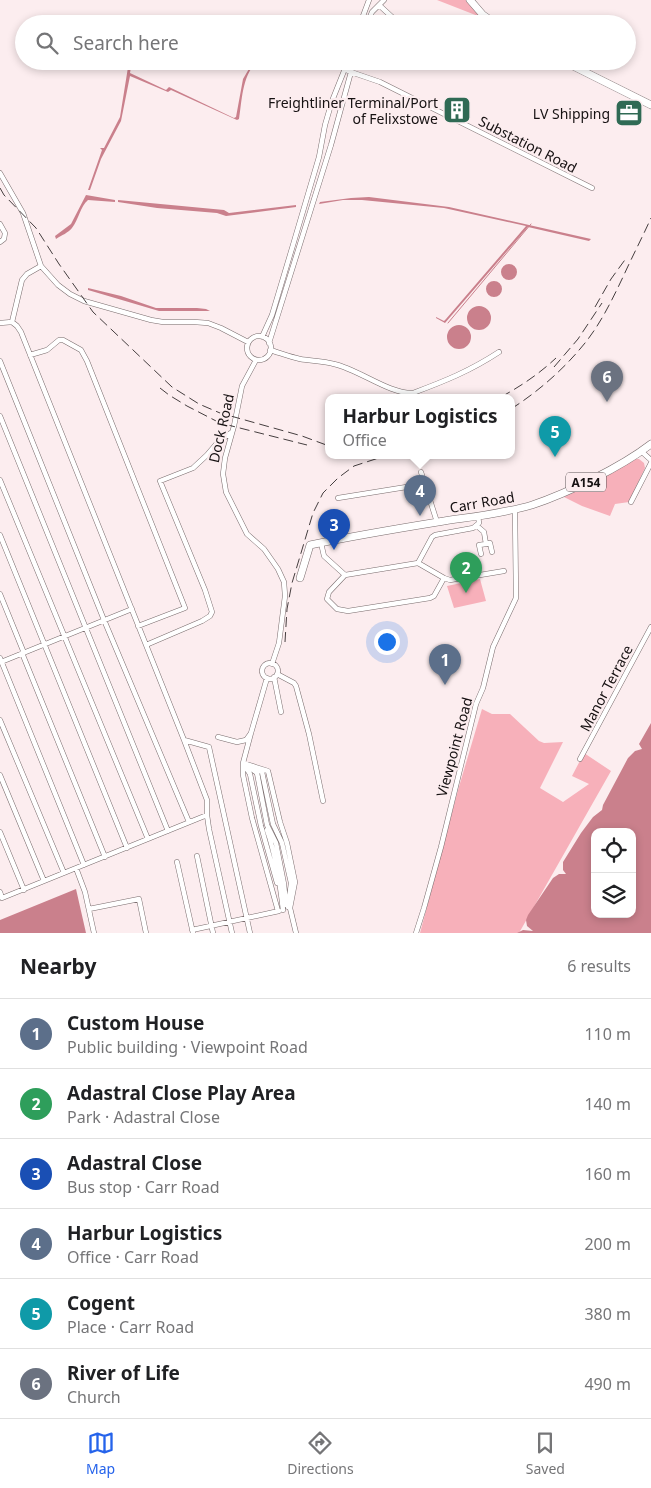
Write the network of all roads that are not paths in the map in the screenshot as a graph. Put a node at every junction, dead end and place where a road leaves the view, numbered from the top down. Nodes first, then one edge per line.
1 (369, 0) edge
2 (384, 0) edge
3 (470, 0) edge
4 (378, 6) junction
5 (363, 15) edge
6 (371, 15) edge
7 (389, 15) edge
8 (485, 15) edge
9 (345, 70) joint
10 (581, 70) edge
11 (350, 72) junction
12 (651, 105) edge
13 (0, 173) edge
14 (592, 188) dead end
15 (0, 224) edge
16 (0, 242) edge
17 (41, 266) junction
18 (12, 322) junction
19 (0, 324) edge
20 (262, 337) junction
21 (248, 342) junction
22 (269, 343) junction
23 (270, 350) junction
24 (499, 352) dead end
25 (30, 356) junction
26 (256, 360) junction
27 (0, 361) edge
28 (0, 416) edge
29 (232, 432) junction
30 (651, 444) edge
31 (641, 451) junction
32 (651, 462) edge
33 (422, 472) dead end
34 (0, 480) edge
35 (425, 484) junction
36 (338, 498) dead end
37 (631, 502) dead end
38 (515, 509) junction
39 (478, 516) junction
40 (437, 522) junction
41 (477, 526) junction
42 (0, 535) edge
43 (321, 542) junction
44 (486, 544) junction
45 (492, 552) dead end
46 (481, 554) dead end
47 (418, 563) junction
48 (504, 571) dead end
49 (345, 575) junction
50 (300, 578) dead end
51 (444, 578) junction
52 (0, 594) edge
53 (132, 609) junction
54 (104, 620) junction
55 (138, 626) junction
56 (651, 627) edge
57 (85, 628) junction
58 (64, 636) junction
59 (44, 644) junction
60 (146, 645) junction
61 (23, 653) junction
62 (0, 660) edge
63 (272, 664) junction
64 (275, 676) junction
65 (268, 678) junction
66 (281, 712) dead end
67 (0, 720) edge
68 (251, 733) junction
69 (218, 737) dead end
70 (184, 740) junction
71 (580, 759) dead end
72 (243, 763) junction
73 (0, 775) edge
74 (323, 801) dead end
75 (207, 815) junction
76 (189, 822) junction
77 (168, 831) junction
78 (0, 832) edge
79 (148, 839) junction
80 (127, 848) junction
81 (197, 856) dead end
82 (105, 857) junction
83 (177, 862) dead end
84 (84, 865) junction
85 (76, 868) junction
86 (64, 874) junction
87 (44, 881) junction
88 (24, 890) junction
89 (0, 892) edge
90 (1, 899) edge
91 (89, 909) junction
92 (284, 910) junction
93 (247, 918) junction
94 (229, 922) junction
95 (211, 926) junction
96 (192, 931) edge
97 (94, 933) edge
98 (146, 933) edge
99 (213, 933) edge
100 (232, 933) edge
101 (250, 933) edge
102 (296, 933) edge
103 (416, 933) edge

1 - 4 street
1 - 5 street
2 - 4 street
3 - 8 main road
4 - 6 street
4 - 7 street
9 - 11 street, Substation Road
9 - 20 street
10 - 12 main road
11 - 14 street, Substation Road
11 - 22 street
13 - 17 street
15 - 16 street
17 - 18 street
17 - 21 street
18 - 19 street
18 - 25 street
20 - 21 street
20 - 22 street
21 - 26 street
22 - 23 street
23 - 24 street
23 - 26 street
25 - 53 street
25 - 55 street
26 - 29 street, Dock Road
27 - 54 street
28 - 57 street
29 - 60 street
29 - 63 street, Dock Road
30 - 31 main road, Carr Road / A154
31 - 32 street
31 - 38 main road, Carr Road / A154
32 - 37 street
33 - 35 street
34 - 58 street
35 - 36 street
35 - 40 street
38 - 39 main road, Carr Road / A154
38 - 103 street, Viewpoint Road
39 - 40 main road, Carr Road / A154
39 - 41 street
40 - 43 main road, Carr Road / A154
41 - 44 street
41 - 47 street
42 - 59 street
43 - 49 street
43 - 50 main road
44 - 45 street
44 - 46 street
47 - 49 street
47 - 51 street
48 - 51 street
49 - 51 street
52 - 61 street
53 - 54 street
53 - 55 street
54 - 57 street
54 - 76 street
55 - 60 street
56 - 71 street, Manor Terrace
57 - 58 street
57 - 77 street
58 - 59 street
58 - 79 street
59 - 61 street
59 - 80 street
60 - 70 street
61 - 62 street
61 - 82 street
62 - 84 street
63 - 64 street
63 - 65 street
64 - 65 street
64 - 66 street
64 - 74 street
65 - 68 street
67 - 86 street
68 - 69 street
68 - 72 street
70 - 75 street
70 - 93 street
72 - 92 street
72 - 92 street
72 - 92 street
72 - 92 street
73 - 87 street
75 - 76 street
75 - 94 street
76 - 77 street
77 - 79 street
78 - 88 street
79 - 80 street
80 - 82 street
81 - 95 street
82 - 84 street
83 - 96 street
84 - 85 street
85 - 86 street
85 - 91 street
86 - 87 street
87 - 88 street
88 - 90 street
89 - 90 street
91 - 97 street
91 - 98 street
92 - 93 street
92 - 102 street
93 - 94 street
93 - 101 street
94 - 95 street
94 - 100 street
95 - 96 street
95 - 99 street

